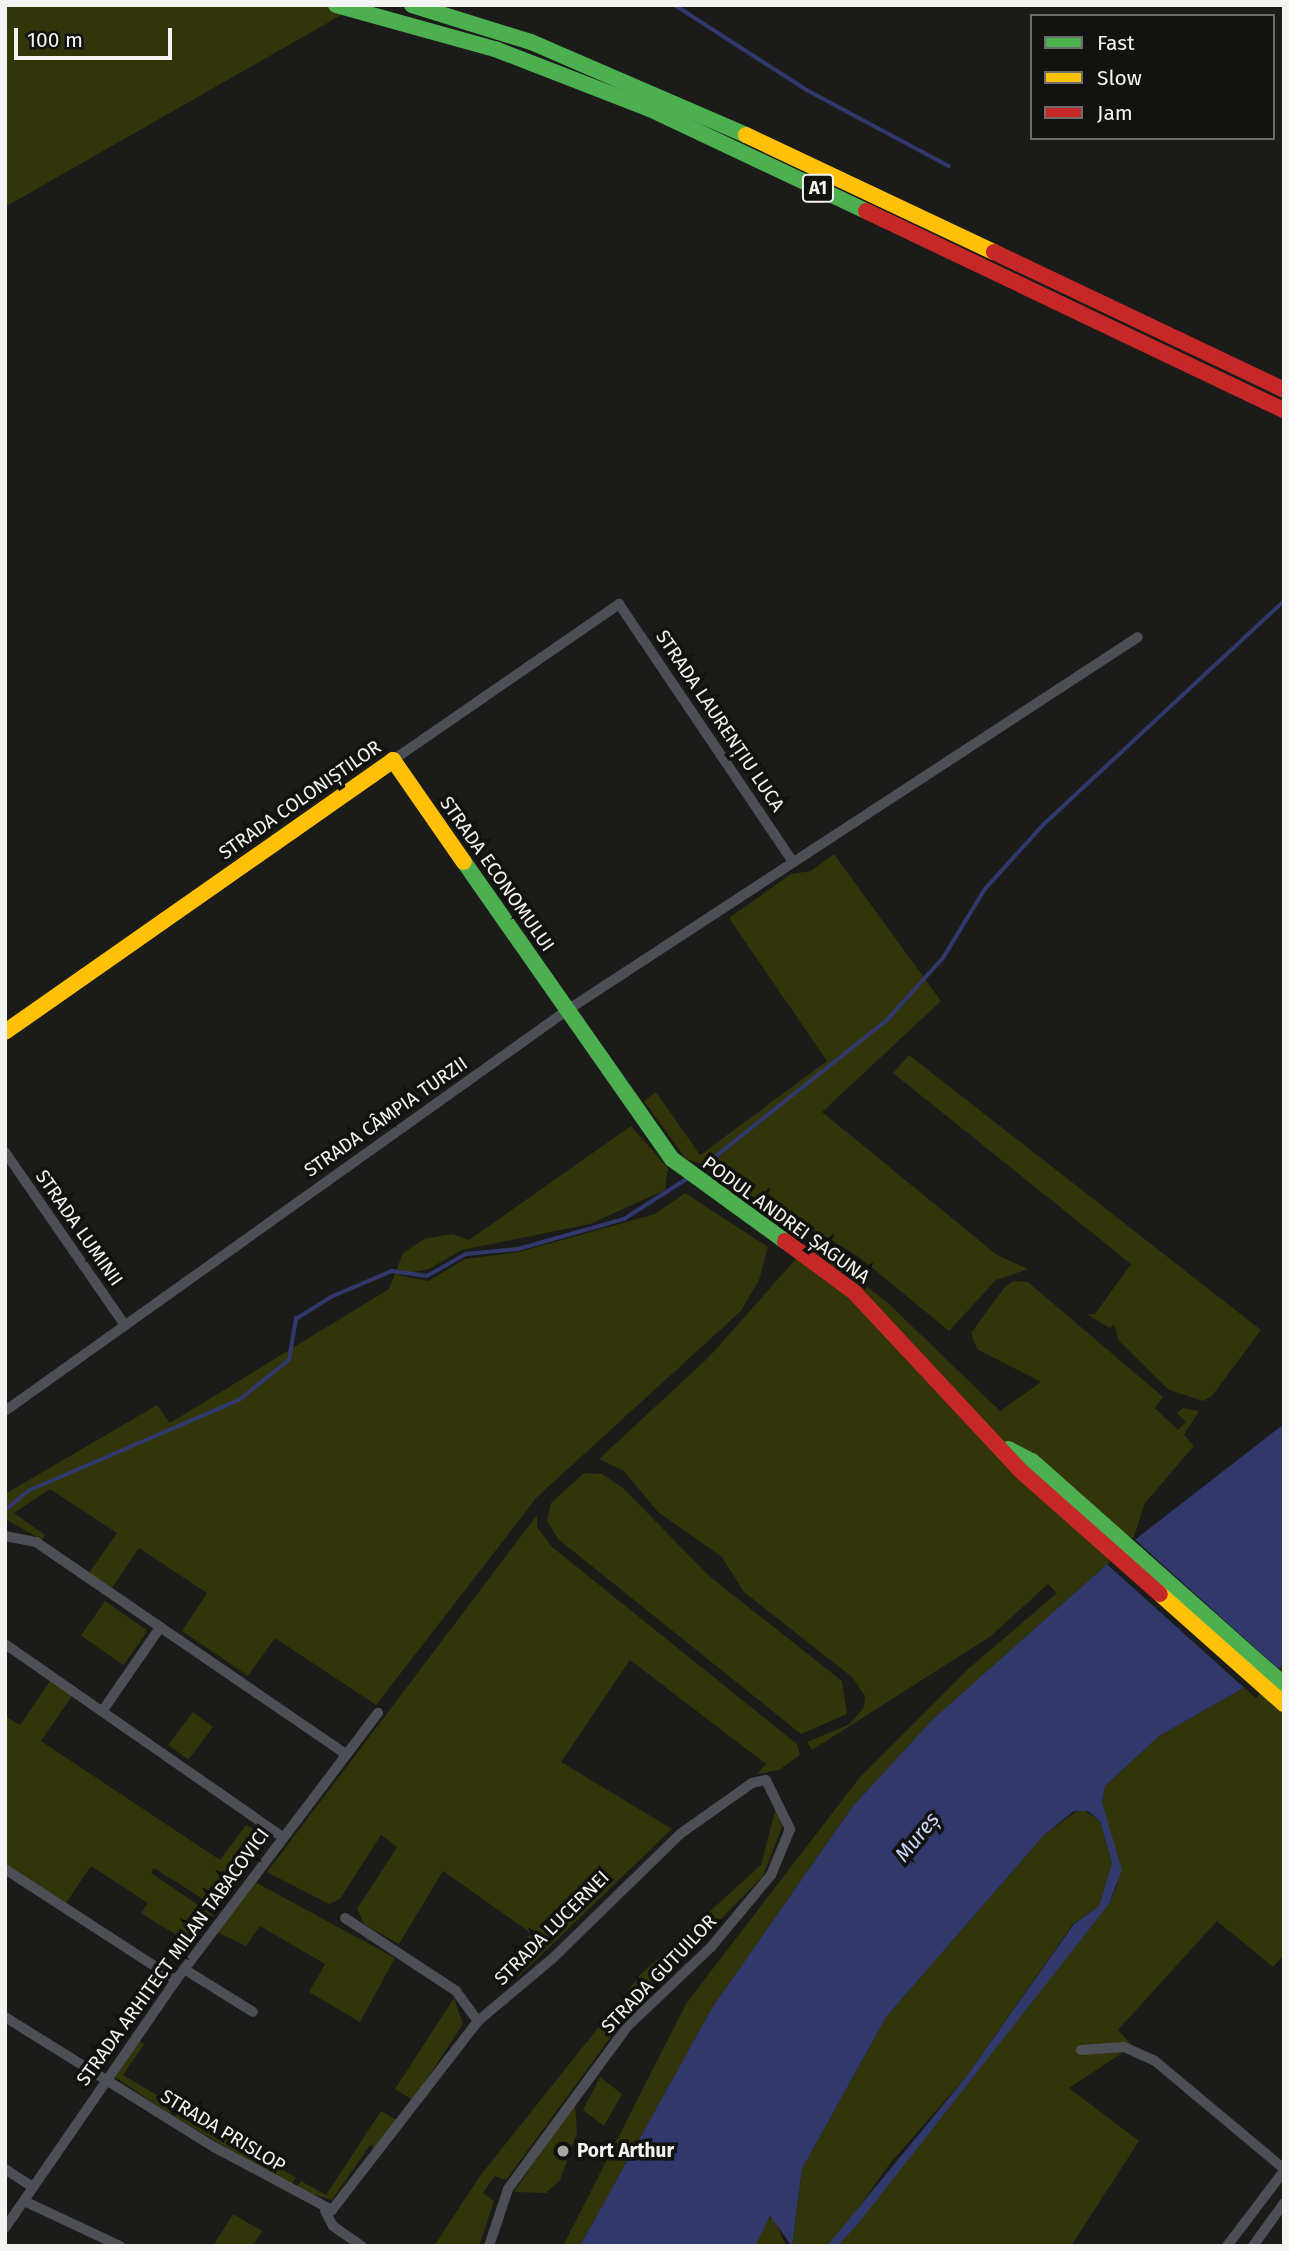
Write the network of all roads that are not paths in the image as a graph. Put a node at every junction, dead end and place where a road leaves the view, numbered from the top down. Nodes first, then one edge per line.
1 (336, 5) edge
2 (412, 5) edge
3 (1284, 390) edge
4 (1284, 410) edge
5 (619, 604) joint
6 (1138, 637) dead end
7 (393, 761) junction
8 (791, 859) junction
9 (566, 1011) junction
10 (5, 1032) edge
11 (5, 1152) edge
12 (125, 1325) junction
13 (5, 1411) edge
14 (1027, 1466) junction
15 (5, 1536) edge
16 (159, 1629) junction
17 (5, 1644) edge
18 (1284, 1685) edge
19 (1284, 1704) edge
20 (103, 1710) junction
21 (378, 1713) dead end
22 (344, 1753) junction
23 (770, 1783) joint
24 (281, 1836) junction
25 (5, 1869) edge
26 (345, 1918) dead end
27 (184, 1969) junction
28 (176, 1980) junction
29 (253, 2012) dead end
30 (5, 2017) edge
31 (478, 2021) junction
32 (1081, 2050) dead end
33 (104, 2080) junction
34 (5, 2169) edge
35 (1284, 2170) edge
36 (33, 2187) junction
37 (24, 2201) junction
38 (1284, 2203) edge
39 (325, 2211) junction
40 (5, 2228) edge
41 (120, 2246) edge
42 (362, 2246) edge
43 (489, 2246) edge
44 (1227, 2246) edge
45 (1253, 2246) edge

1 - 4 main road, A1
2 - 3 main road, A1
5 - 7 street, STRADA COLONIȘTILOR
5 - 8 street, STRADA LAURENȚIU LUCA
6 - 8 street, STRADA CÂMPIA TURZII
7 - 9 main road, STRADA ECONOMULUI
7 - 10 main road, STRADA COLONIȘTILOR
8 - 9 street, STRADA CÂMPIA TURZII
9 - 12 street, STRADA CÂMPIA TURZII
9 - 14 main road, PODUL ANDREI ȘAGUNA
11 - 12 street, STRADA LUMINII
12 - 13 street, STRADA CÂMPIA TURZII
14 - 18 main road, PODUL ANDREI ȘAGUNA
14 - 19 main road, PODUL ANDREI ȘAGUNA
15 - 16 street
16 - 20 street
16 - 22 street
17 - 20 street
20 - 24 street
21 - 22 street, STRADA ARHITECT MILAN TABACOVICI
22 - 24 street, STRADA ARHITECT MILAN TABACOVICI
23 - 31 street, STRADA LUCERNEI
23 - 43 street, STRADA GUTUILOR
24 - 27 street, STRADA ARHITECT MILAN TABACOVICI
25 - 28 street
26 - 31 street
27 - 28 street, STRADA ARHITECT MILAN TABACOVICI
27 - 29 street
28 - 33 street, STRADA ARHITECT MILAN TABACOVICI
30 - 33 street, STRADA PRISLOP
31 - 39 street, STRADA LUCERNEI
32 - 35 street
33 - 36 street, STRADA ARHITECT MILAN TABACOVICI
33 - 39 street, STRADA PRISLOP
34 - 36 street
35 - 44 street
36 - 37 street, STRADA ARHITECT MILAN TABACOVICI
37 - 40 street, STRADA ARHITECT MILAN TABACOVICI
37 - 41 street
38 - 45 street
39 - 42 street, STRADA PRISLOP

